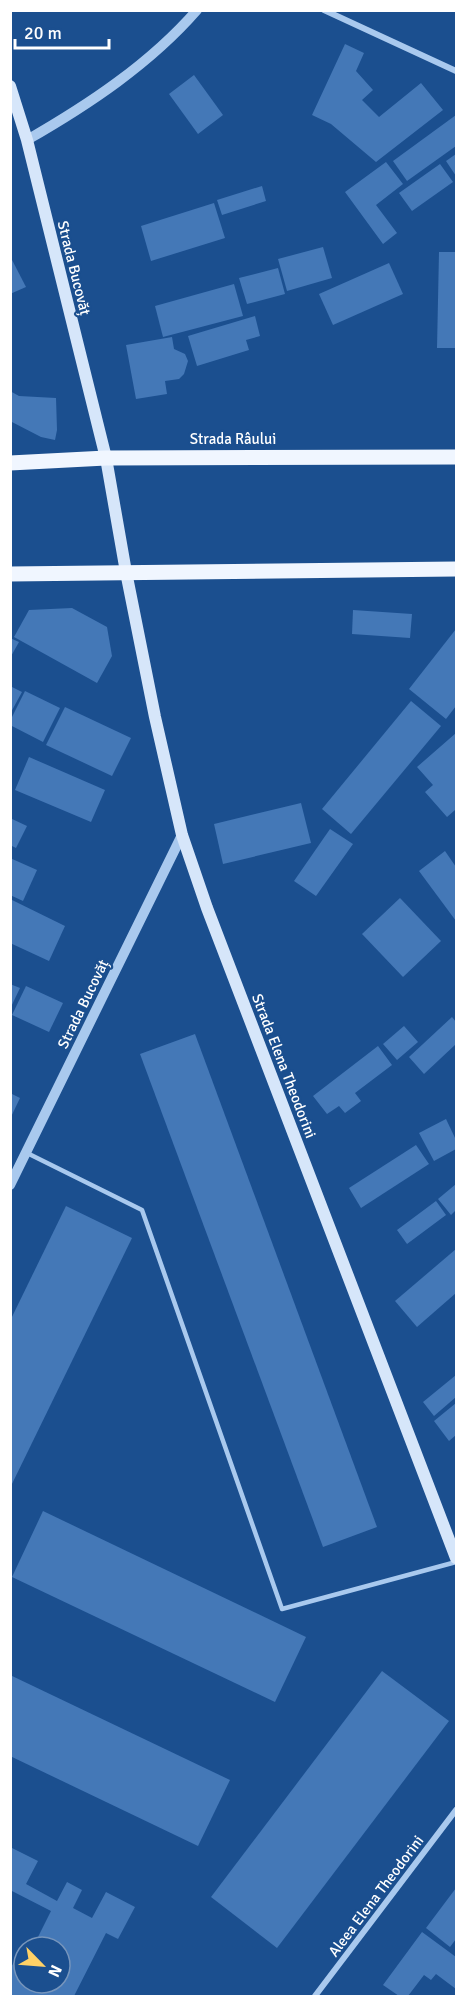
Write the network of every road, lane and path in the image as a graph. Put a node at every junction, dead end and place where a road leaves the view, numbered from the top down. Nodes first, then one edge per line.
1 (197, 10) edge
2 (324, 10) edge
3 (456, 70) edge
4 (10, 86) edge
5 (27, 140) junction
6 (456, 457) edge
7 (106, 458) junction
8 (10, 463) edge
9 (456, 569) edge
10 (126, 572) junction
11 (10, 574) edge
12 (182, 835) junction
13 (27, 1153) junction
14 (10, 1185) edge
15 (456, 1560) edge
16 (456, 1810) edge
17 (315, 1996) edge

1 - 5 street
2 - 3 street
4 - 5 main road, Strada Bucovăț
5 - 7 main road, Strada Bucovăț
6 - 7 main road, Strada Râului
7 - 8 main road, Strada Râului
7 - 10 main road, Strada Bucovăț
9 - 10 main road
10 - 11 main road
10 - 12 main road, Strada Elena Theodorini
12 - 13 street, Strada Bucovăț
12 - 15 main road, Strada Elena Theodorini
13 - 14 street, Strada Bucovăț
13 - 15 lane
16 - 17 street, Aleea Elena Theodorini

